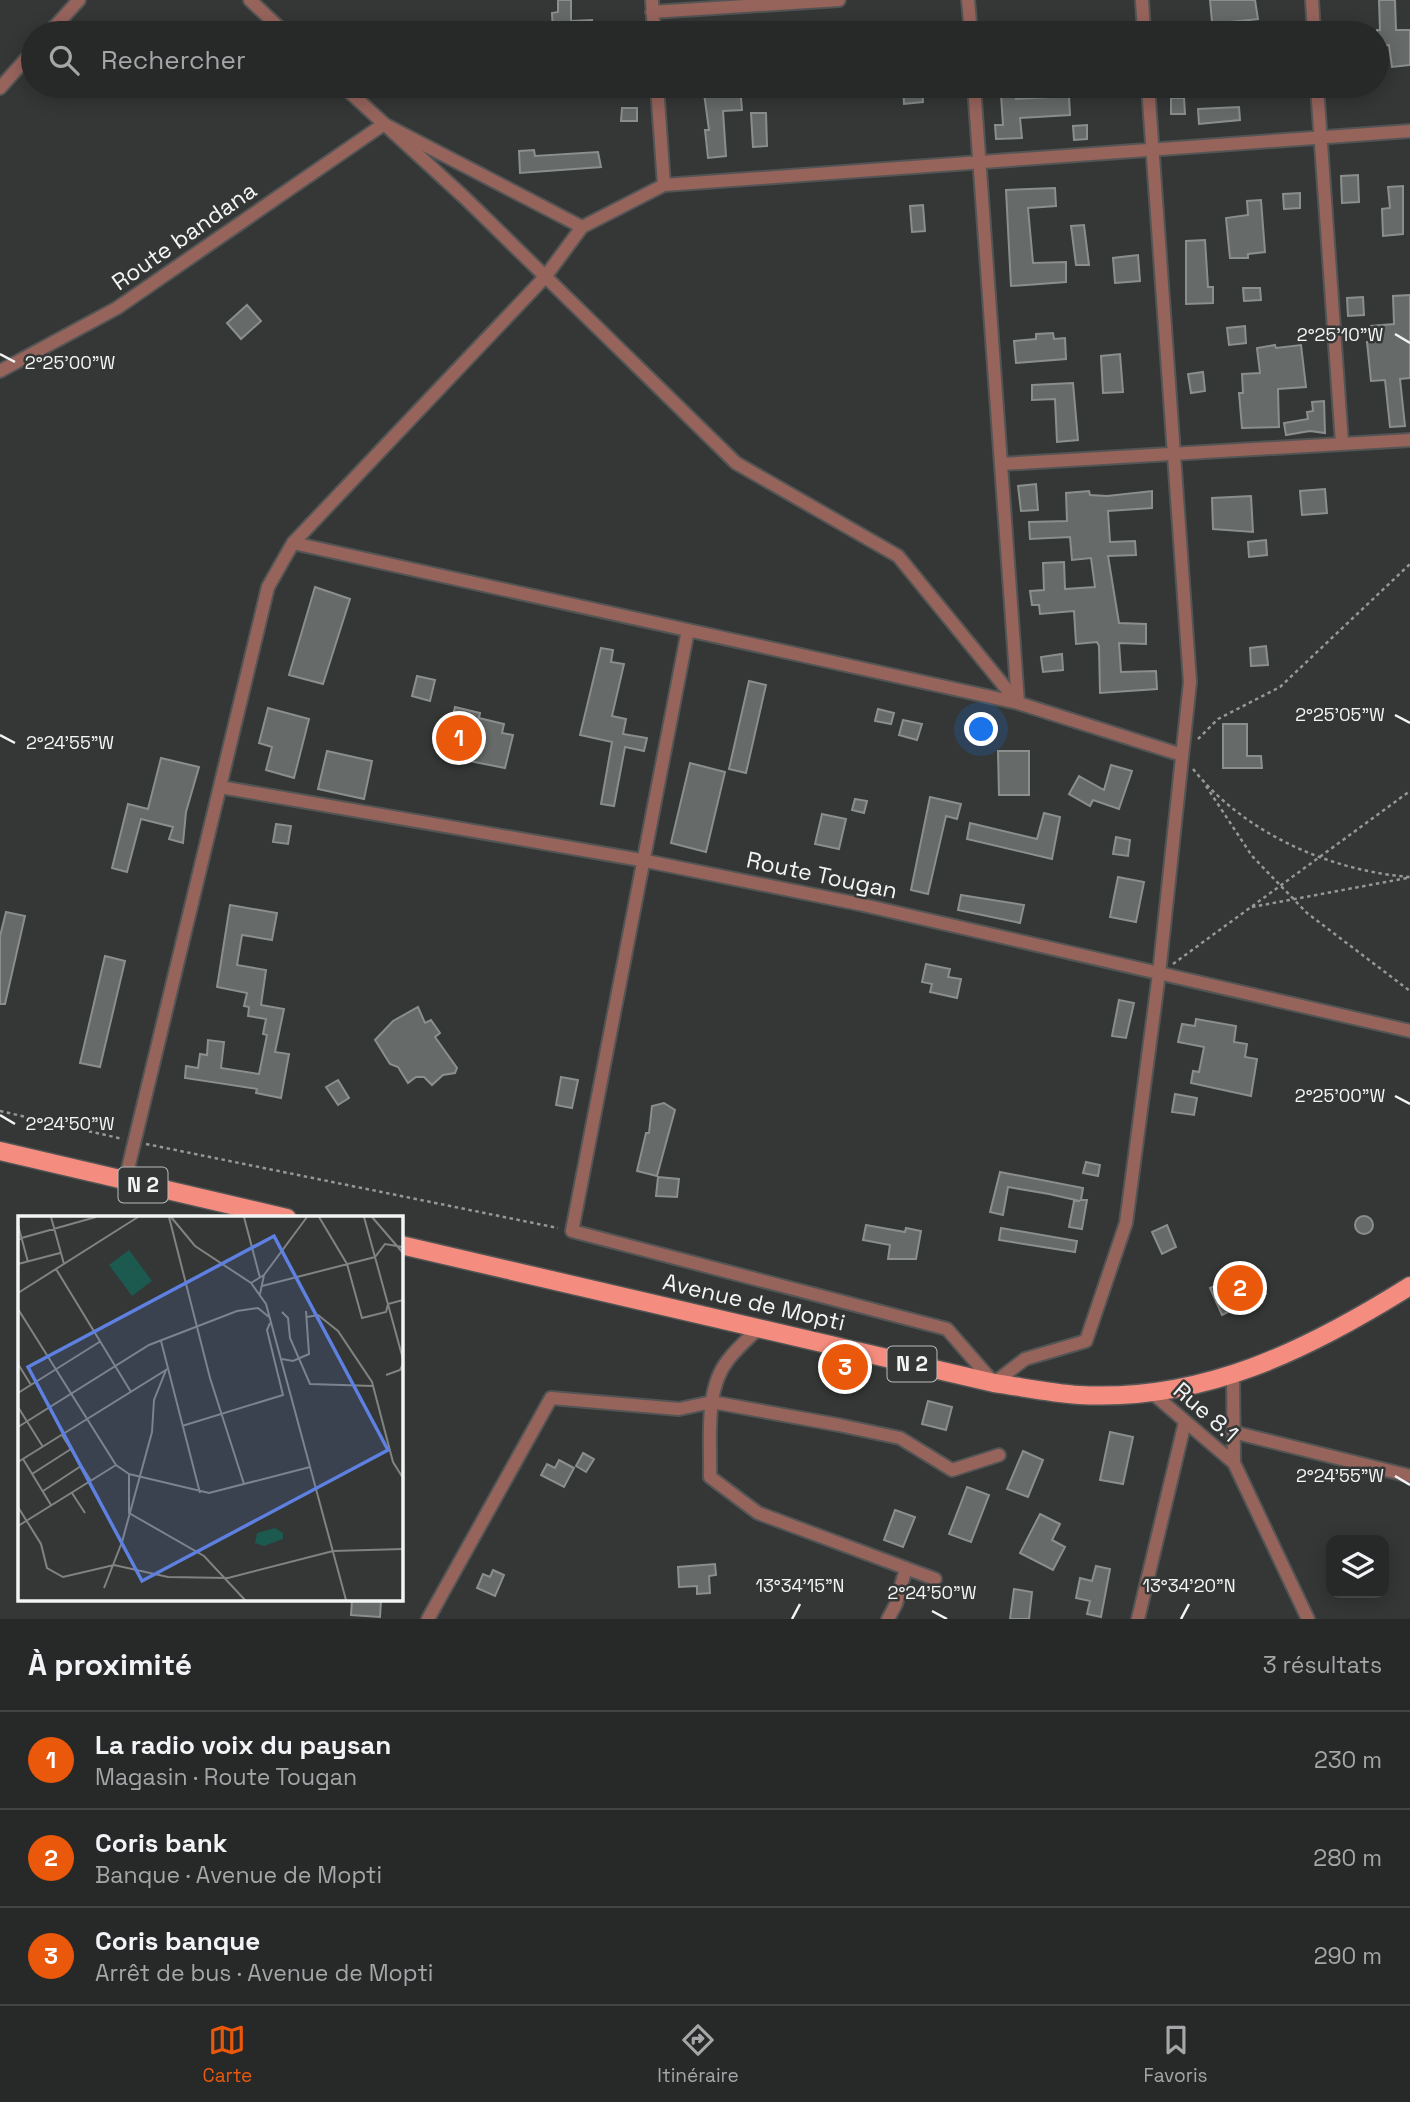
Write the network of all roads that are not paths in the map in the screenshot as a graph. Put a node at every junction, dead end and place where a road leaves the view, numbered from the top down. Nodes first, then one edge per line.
1 (79, 0) edge
2 (250, 0) edge
3 (839, 0) edge
4 (968, 0) edge
5 (1142, 0) edge
6 (1312, 0) edge
7 (754, 3) edge
8 (652, 6) edge
9 (60, 21) edge
10 (272, 21) edge
11 (970, 21) edge
12 (1143, 21) edge
13 (1313, 21) edge
14 (21, 64) edge
15 (0, 88) edge
16 (356, 98) edge
17 (658, 98) edge
18 (975, 98) edge
19 (1149, 98) edge
20 (1319, 98) edge
21 (384, 124) junction
22 (1410, 131) edge
23 (1321, 137) junction
24 (1153, 149) junction
25 (980, 162) junction
26 (664, 185) junction
27 (582, 227) junction
28 (545, 276) junction
29 (0, 371) edge
30 (1410, 440) edge
31 (1342, 444) junction
32 (1174, 454) junction
33 (1001, 464) junction
34 (293, 543) junction
35 (688, 630) junction
36 (1018, 703) junction
37 (1182, 755) junction
38 (220, 788) junction
39 (641, 860) junction
40 (1159, 974) junction
41 (1410, 1031) edge
42 (0, 1152) edge
43 (125, 1181) junction
44 (278, 1216) edge
45 (402, 1245) edge
46 (1410, 1286) edge
47 (758, 1328) junction
48 (1233, 1377) junction
49 (994, 1383) junction
50 (1151, 1392) junction
51 (712, 1402) junction
52 (1185, 1422) junction
53 (1233, 1432) junction
54 (999, 1455) dead end
55 (1234, 1463) junction
56 (1410, 1476) edge
57 (905, 1569) junction
58 (934, 1579) dead end
59 (428, 1619) edge
60 (888, 1619) edge
61 (1138, 1619) edge
62 (1308, 1619) edge

1 - 9 street
2 - 10 street
3 - 7 street
4 - 11 street
5 - 12 street
6 - 13 street
7 - 8 street
14 - 15 street
16 - 21 street
17 - 26 street
18 - 25 street
19 - 24 street
20 - 23 street
21 - 27 street
21 - 28 street
21 - 29 street, Route bandana
22 - 23 street
23 - 24 street
23 - 31 street
24 - 25 street
24 - 32 street
25 - 26 street
25 - 33 street
26 - 27 street
27 - 28 street
28 - 34 street
28 - 36 street
30 - 31 street
31 - 32 street
32 - 33 street
32 - 37 street
33 - 36 street
34 - 35 street
34 - 38 street
35 - 36 street
35 - 39 street
36 - 37 street
37 - 40 street
38 - 39 street, Route Tougan
38 - 43 street
39 - 40 street, Route Tougan
39 - 49 street
40 - 41 street, Route Tougan
40 - 49 street
42 - 43 main road, N 2
43 - 44 main road, N 2
45 - 47 main road, Avenue de Mopti / N 2
46 - 48 main road, Avenue de Mopti / N 2
47 - 49 main road, Avenue de Mopti / N 2
47 - 51 street
48 - 50 main road, Avenue de Mopti / N 2
48 - 53 street, Rue 8.1
49 - 50 main road, Avenue de Mopti / N 2
50 - 52 street, Rue 8.1
51 - 54 street
51 - 57 street
51 - 59 street
52 - 55 street, Rue 8.1
52 - 61 street
53 - 55 street, Rue 8.1
53 - 56 street
55 - 62 street, Rue 8.1
57 - 58 street
57 - 60 street

